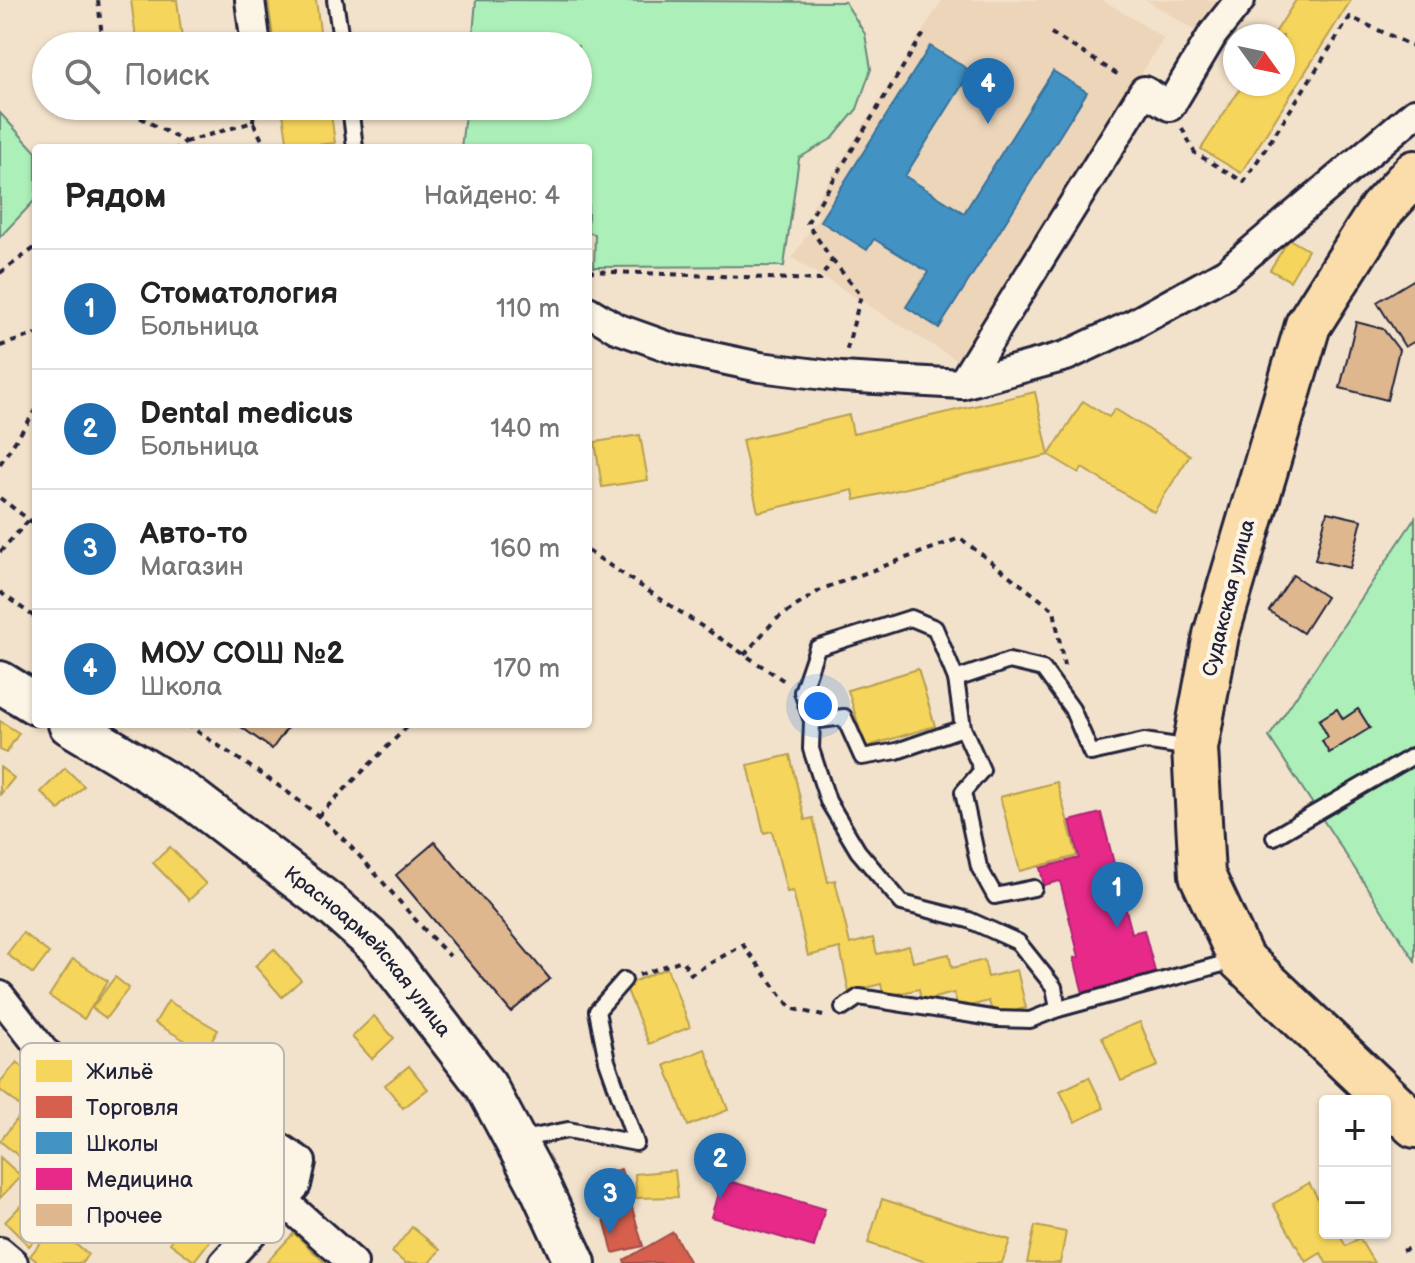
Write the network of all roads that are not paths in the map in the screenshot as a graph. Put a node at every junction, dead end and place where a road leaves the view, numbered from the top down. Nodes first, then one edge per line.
1 (250, 0) edge
2 (335, 0) edge
3 (1240, 0) edge
4 (254, 32) edge
5 (340, 32) edge
6 (1415, 113) edge
7 (352, 120) edge
8 (355, 144) edge
9 (1415, 173) edge
10 (592, 313) edge
11 (962, 384) junction
12 (956, 679) junction
13 (0, 682) edge
14 (32, 702) edge
15 (812, 721) junction
16 (76, 728) edge
17 (963, 728) junction
18 (1195, 748) junction
19 (1415, 755) edge
20 (1274, 837) dead end
21 (1034, 888) dead end
22 (1241, 959) junction
23 (624, 980) road end
24 (0, 996) edge
25 (843, 1008) road end
26 (1058, 1009) junction
27 (37, 1043) edge
28 (1415, 1125) edge
29 (514, 1140) junction
30 (284, 1151) edge
31 (284, 1196) edge
32 (284, 1202) edge
33 (242, 1243) edge
34 (0, 1252) edge
35 (13, 1263) edge
36 (224, 1263) edge
37 (353, 1263) edge
38 (575, 1263) edge

1 - 4 street
2 - 5 lane
3 - 11 street
6 - 11 street
7 - 8 lane
9 - 18 main road, Судакская улица
10 - 11 street
12 - 15 lane
12 - 17 lane
12 - 18 lane
13 - 14 main road
15 - 17 lane
15 - 26 lane
16 - 29 main road, Красноармейская улица
17 - 21 lane
18 - 22 main road, Судакская улица
19 - 20 lane
22 - 26 lane
22 - 28 main road, Судакская улица
23 - 29 lane
24 - 27 street
25 - 26 lane
29 - 38 main road, Красноармейская улица
30 - 31 street
32 - 37 street
33 - 36 street
34 - 35 street

